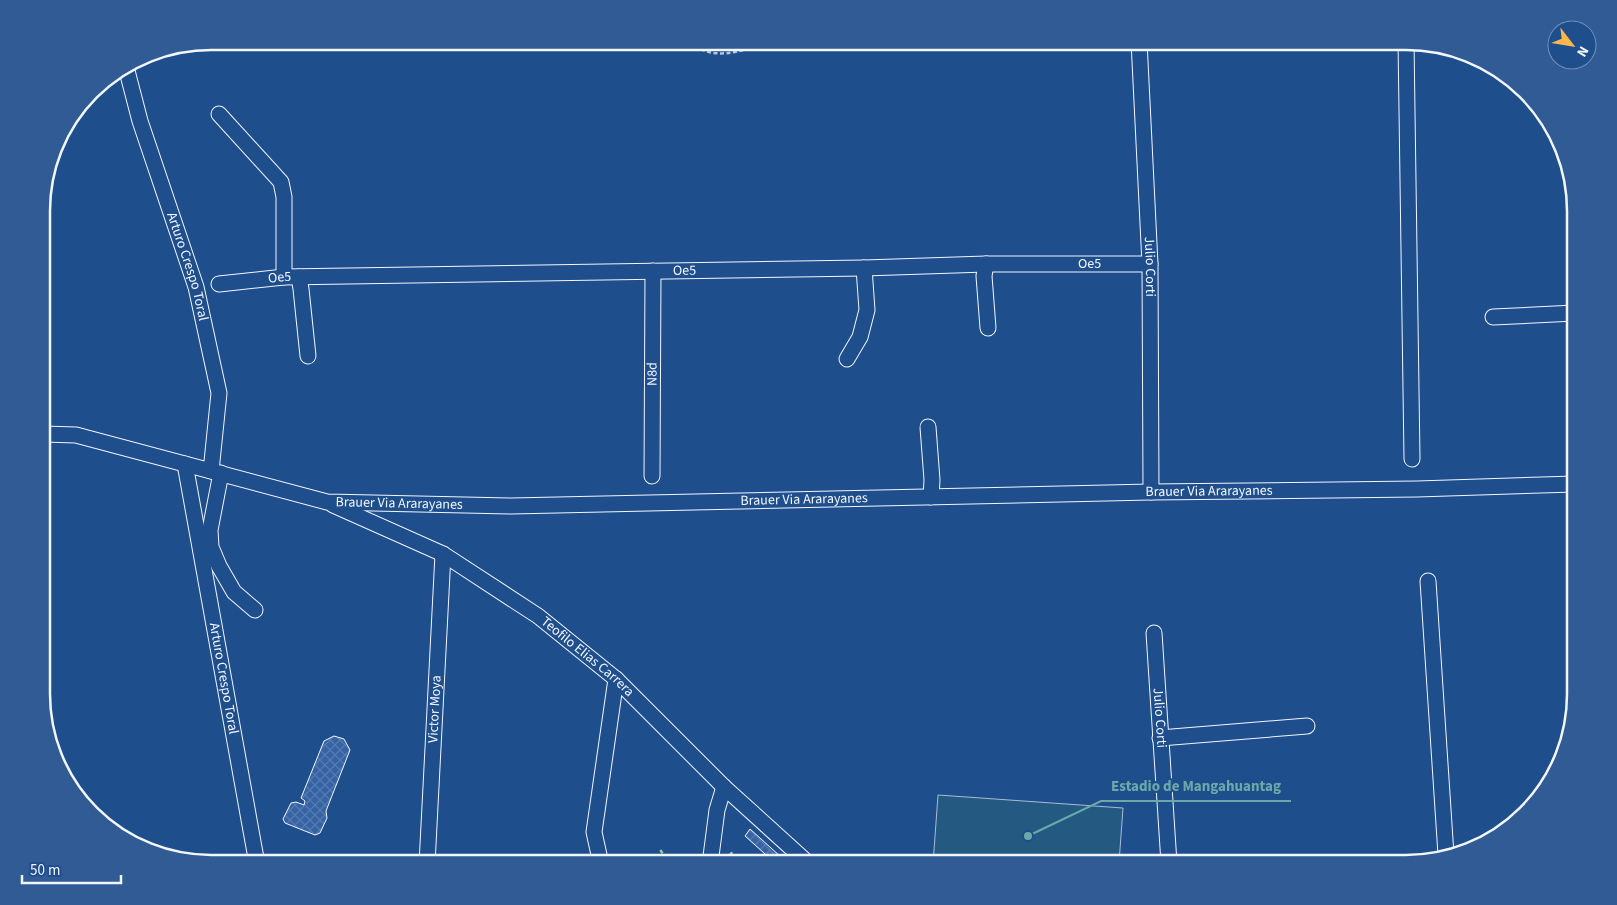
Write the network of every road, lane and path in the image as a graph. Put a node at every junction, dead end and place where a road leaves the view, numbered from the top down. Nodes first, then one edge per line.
1 (706, 50) edge
2 (742, 50) edge
3 (1139, 50) edge
4 (1406, 50) edge
5 (128, 73) edge
6 (219, 114) dead end
7 (986, 264) junction
8 (1150, 264) junction
9 (864, 268) junction
10 (653, 271) junction
11 (291, 277) junction
12 (219, 284) dead end
13 (1567, 313) edge
14 (1493, 317) dead end
15 (988, 328) dead end
16 (308, 356) dead end
17 (847, 359) dead end
18 (928, 427) dead end
19 (50, 434) edge
20 (1412, 459) dead end
21 (185, 464) junction
22 (216, 472) junction
23 (652, 476) dead end
24 (1567, 484) edge
25 (1151, 492) junction
26 (931, 497) junction
27 (327, 502) junction
28 (443, 554) junction
29 (1428, 581) dead end
30 (254, 610) dead end
31 (1154, 633) dead end
32 (616, 679) junction
33 (1307, 726) dead end
34 (1160, 738) junction
35 (724, 787) junction
36 (1446, 850) edge
37 (255, 855) edge
38 (427, 855) edge
39 (599, 855) edge
40 (711, 855) edge
41 (799, 855) edge
42 (1168, 855) edge

1 - 2 path
3 - 8 street, Julio Corti
4 - 20 street
5 - 22 street, Arturo Crespo Toral
6 - 11 street
7 - 8 street, Oe5
7 - 9 street, Oe5
7 - 15 street
8 - 25 street, Julio Corti
9 - 10 street, Oe5
9 - 17 street
10 - 11 street, Oe5
10 - 23 street, N8d
11 - 12 street, Oe5
11 - 16 street
13 - 14 street
18 - 26 street
19 - 21 street, Brauer Via Ararayanes
21 - 22 street, Brauer Via Ararayanes
21 - 37 street, Arturo Crespo Toral
22 - 27 street, Brauer Via Ararayanes
22 - 30 street, Arturo Crespo Toral
24 - 25 street, Brauer Via Ararayanes
25 - 26 street, Brauer Via Ararayanes
26 - 27 street, Brauer Via Ararayanes
27 - 28 street, Teofilo Elias Carrera
28 - 32 street, Teofilo Elias Carrera
28 - 38 street, Victor Moya
29 - 36 street
31 - 34 street, Julio Corti
32 - 35 street, Teofilo Elias Carrera
32 - 39 street
33 - 34 street
34 - 42 street, Julio Corti
35 - 40 street
35 - 41 street, Teofilo Elias Carrera

